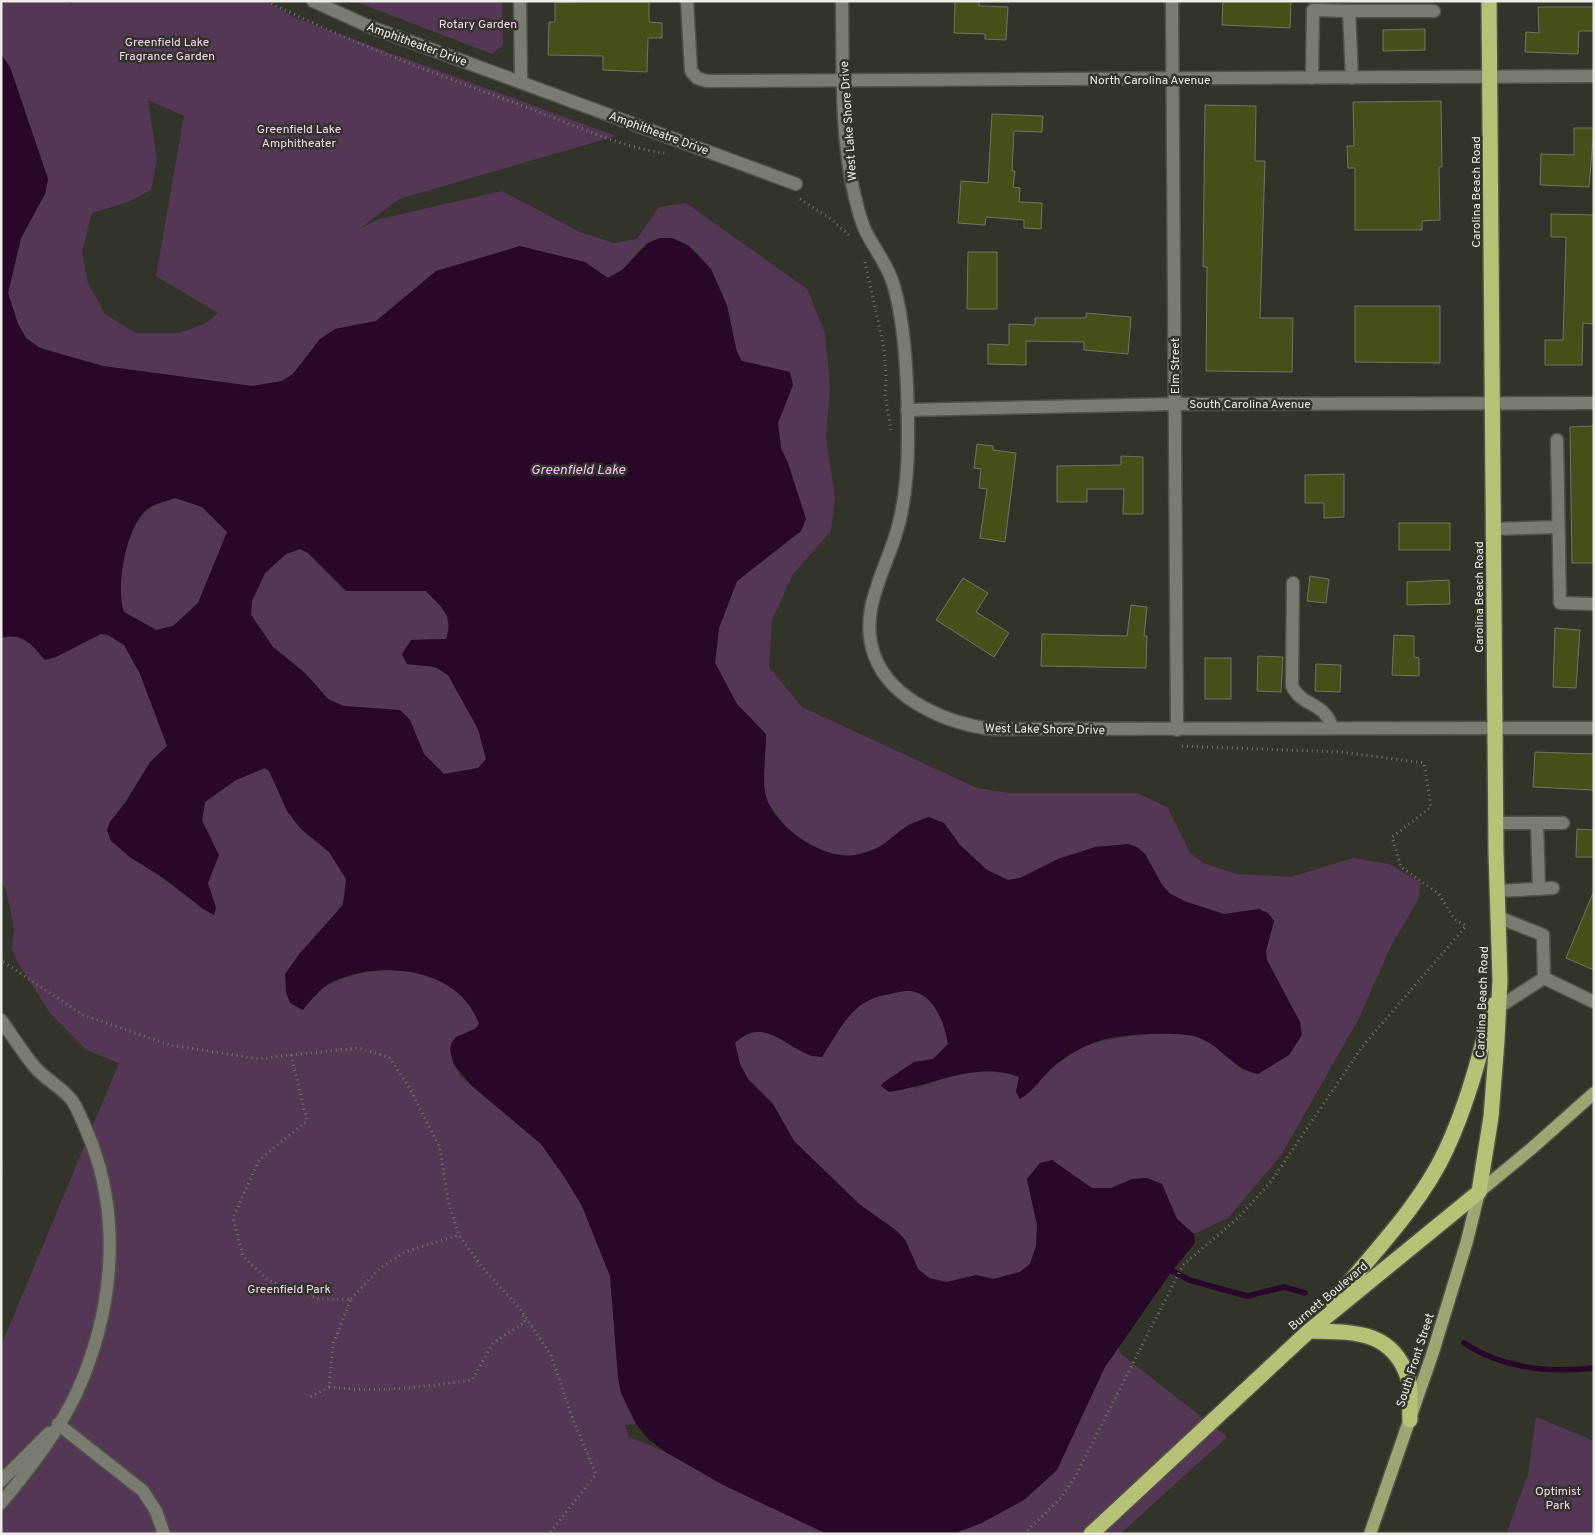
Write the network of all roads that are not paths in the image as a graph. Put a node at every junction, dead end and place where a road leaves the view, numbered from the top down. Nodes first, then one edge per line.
1 (313, 1) edge
2 (520, 1) edge
3 (687, 1) edge
4 (842, 1) edge
5 (1172, 1) edge
6 (1489, 1) edge
7 (1313, 6) edge
8 (1349, 11) junction
9 (1434, 11) dead end
10 (1490, 76) junction
11 (1594, 76) edge
12 (1312, 78) junction
13 (1352, 78) junction
14 (1173, 80) junction
15 (844, 81) junction
16 (522, 82) junction
17 (796, 184) dead end
18 (1594, 403) edge
19 (1176, 404) junction
20 (1492, 404) junction
21 (907, 410) junction
22 (1557, 440) dead end
23 (1558, 527) junction
24 (1494, 529) junction
25 (1293, 583) dead end
26 (1594, 604) edge
27 (1332, 727) junction
28 (1594, 728) edge
29 (1177, 730) junction
30 (1495, 730) junction
31 (1496, 823) junction
32 (1537, 823) junction
33 (1564, 823) dead end
34 (1553, 888) dead end
35 (1539, 889) junction
36 (1497, 891) junction
37 (1498, 917) junction
38 (1544, 978) junction
39 (1500, 980) junction
40 (1594, 1002) edge
41 (1499, 1007) junction
42 (1, 1020) edge
43 (1594, 1093) edge
44 (1479, 1192) junction
45 (1309, 1331) junction
46 (1410, 1420) junction
47 (58, 1424) junction
48 (1, 1481) edge
49 (1, 1504) edge
50 (163, 1530) edge
51 (1091, 1534) edge
52 (1370, 1534) edge

1 - 16 street, Amphitheater Drive
2 - 16 street
3 - 15 street, North Carolina Avenue
4 - 15 street, West Lake Shore Drive
5 - 14 street, Elm Street
6 - 10 highway, Carolina Beach Road
7 - 8 street
7 - 12 street
8 - 9 street
8 - 13 street
10 - 11 street, North Carolina Avenue
10 - 13 street, North Carolina Avenue
10 - 20 highway, Carolina Beach Road
12 - 13 street, North Carolina Avenue
12 - 14 street, North Carolina Avenue
14 - 15 street, North Carolina Avenue
14 - 19 street, Elm Street
15 - 21 street, West Lake Shore Drive
16 - 17 street, Amphitheatre Drive
18 - 20 street, South Carolina Avenue
19 - 20 street, South Carolina Avenue
19 - 21 street, South Carolina Avenue
19 - 29 street, Elm Street
20 - 24 highway, Carolina Beach Road
21 - 29 street, West Lake Shore Drive
22 - 23 street
23 - 24 street
23 - 26 street
24 - 30 highway, Carolina Beach Road
25 - 27 street
27 - 29 street, West Lake Shore Drive
27 - 30 street, West Lake Shore Drive
28 - 30 street, West Lake Shore Drive
30 - 31 highway, Carolina Beach Road
31 - 32 street
31 - 36 highway, Carolina Beach Road
32 - 33 street
32 - 35 street
34 - 35 street
35 - 36 street
36 - 37 highway, Carolina Beach Road
37 - 38 street
37 - 39 highway, Carolina Beach Road
38 - 40 street
38 - 41 street
39 - 41 highway, Carolina Beach Road
39 - 45 highway
41 - 44 highway, Carolina Beach Road
42 - 47 street
43 - 44 main road, Burnett Boulevard
44 - 45 highway, Burnett Boulevard
44 - 46 main road, South Front Street
45 - 46 highway
45 - 51 highway, Burnett Boulevard
46 - 52 main road, South Front Street
47 - 48 street
47 - 49 street
47 - 50 street

